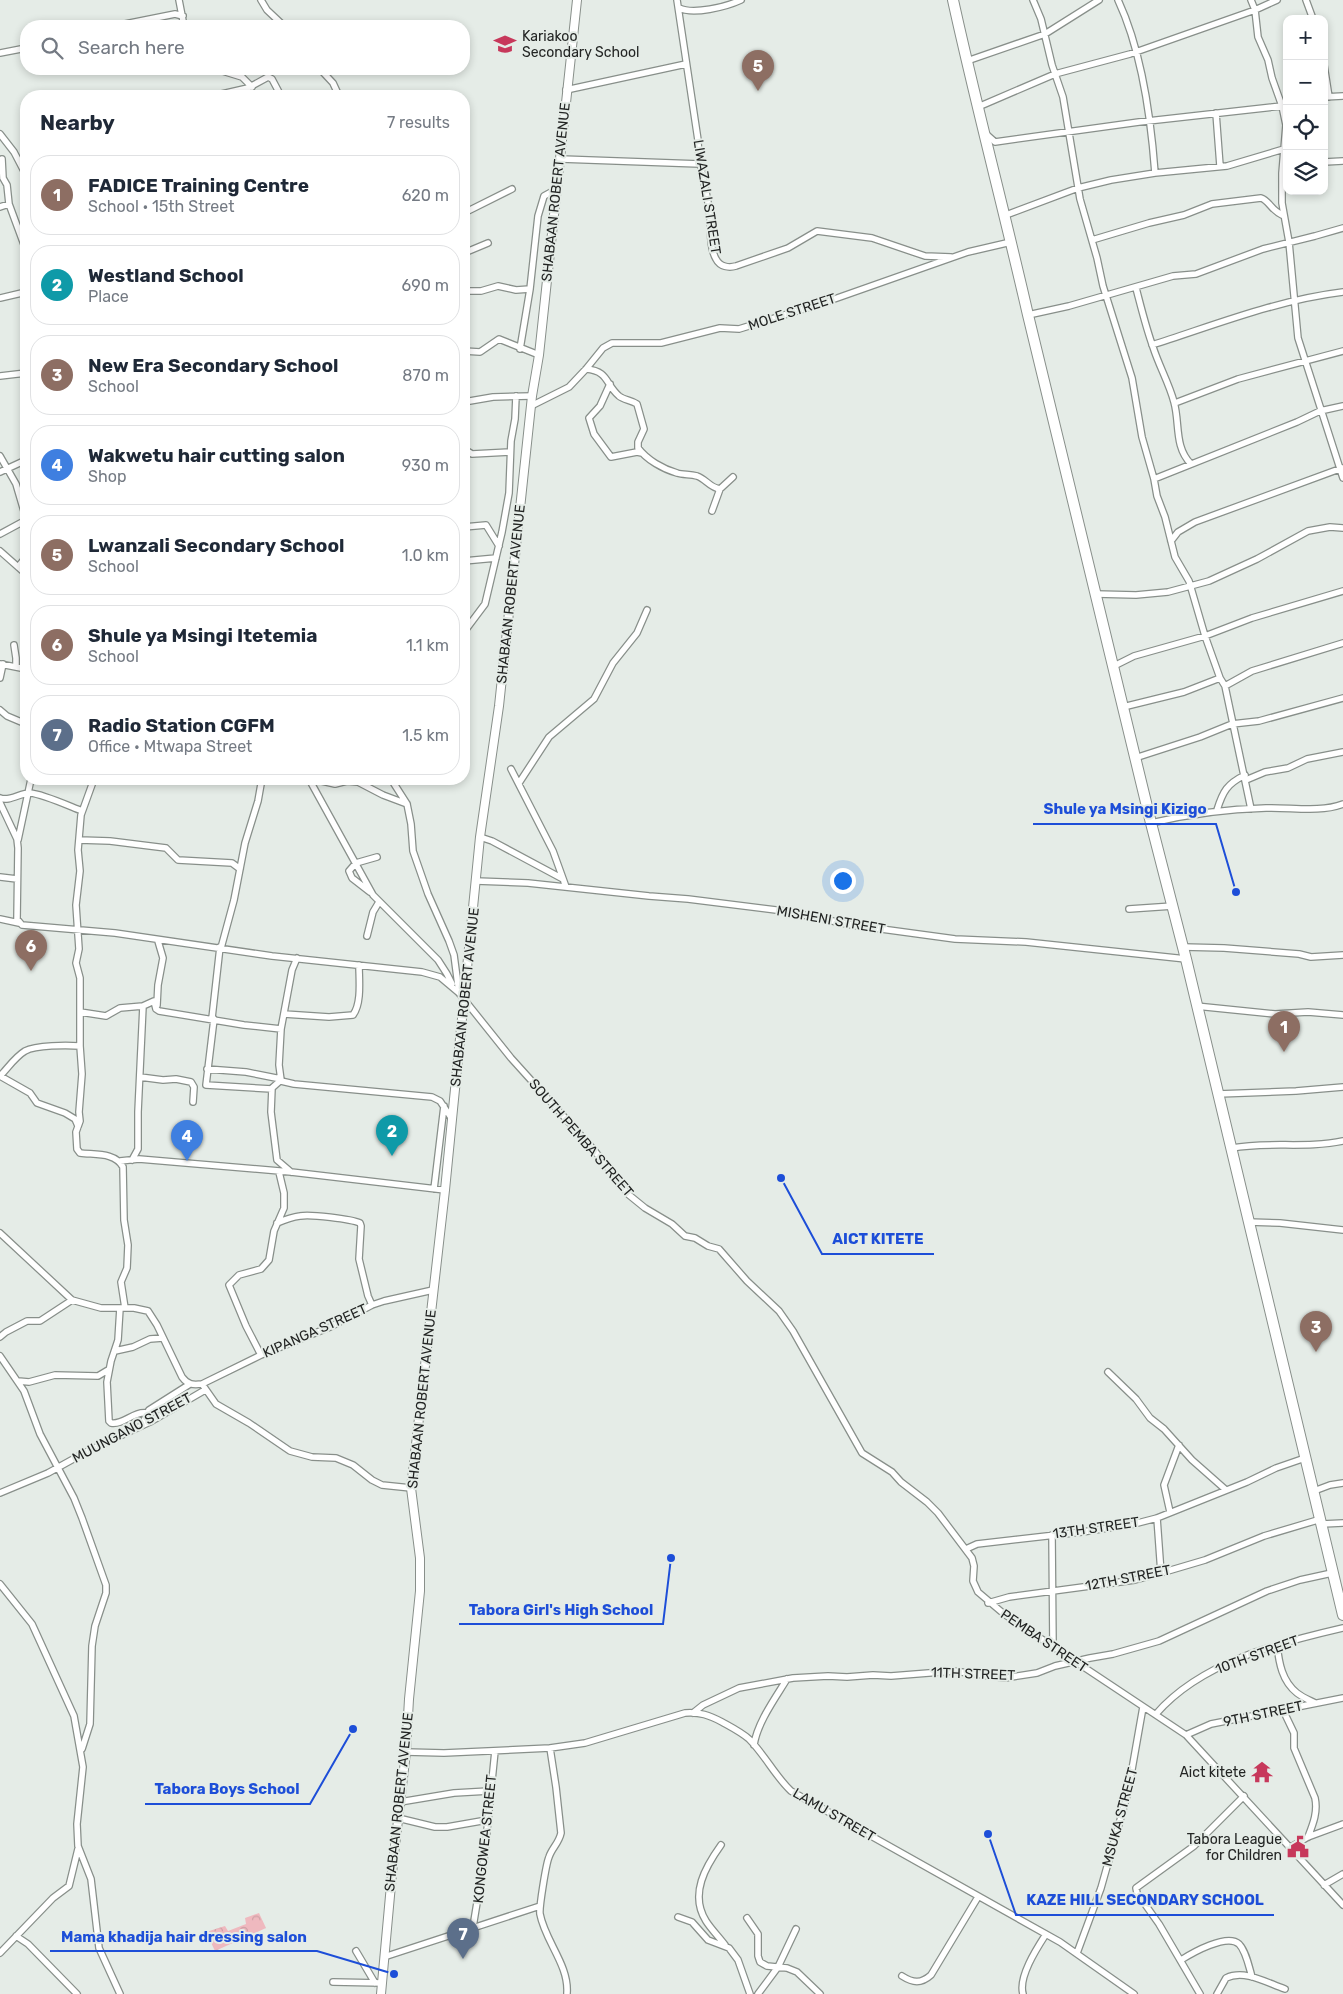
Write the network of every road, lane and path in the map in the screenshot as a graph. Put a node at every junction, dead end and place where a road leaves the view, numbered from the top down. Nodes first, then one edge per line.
1 (179, 0) edge
2 (261, 0) edge
3 (576, 0) edge
4 (677, 0) edge
5 (741, 0) edge
6 (953, 0) edge
7 (1032, 0) edge
8 (1099, 0) edge
9 (1118, 0) edge
10 (1252, 0) edge
11 (1277, 0) edge
12 (1306, 0) edge
13 (679, 8) junction
14 (1255, 10) junction
15 (1311, 15) edge
16 (183, 16) junction
17 (145, 20) edge
18 (183, 20) edge
19 (278, 20) edge
20 (1045, 34) junction
21 (20, 49) edge
22 (1136, 52) junction
23 (0, 53) edge
24 (967, 61) junction
25 (686, 64) junction
26 (1055, 74) junction
27 (236, 75) edge
28 (326, 75) edge
29 (252, 87) junction
30 (239, 90) edge
31 (279, 90) edge
32 (336, 90) edge
33 (566, 90) junction
34 (1343, 96) edge
35 (1328, 97) edge
36 (1283, 103) edge
37 (1283, 105) edge
38 (978, 107) junction
39 (1216, 113) junction
40 (1150, 121) junction
41 (984, 131) junction
42 (1070, 133) junction
43 (0, 134) edge
44 (1283, 149) edge
45 (15, 154) junction
46 (1, 159) edge
47 (561, 159) junction
48 (20, 161) edge
49 (1343, 161) edge
50 (1328, 162) edge
51 (700, 164) junction
52 (1220, 166) junction
53 (1155, 173) junction
54 (1283, 176) edge
55 (512, 188) dead end
56 (1078, 188) junction
57 (555, 190) junction
58 (9, 204) junction
59 (0, 207) edge
60 (470, 210) edge
61 (1006, 215) junction
62 (1284, 216) junction
63 (1343, 228) edge
64 (20, 234) edge
65 (1092, 240) junction
66 (1011, 242) junction
67 (1288, 242) junction
68 (488, 244) dead end
69 (470, 251) edge
70 (958, 256) junction
71 (530, 288) junction
72 (1136, 288) junction
73 (470, 291) edge
74 (1343, 292) edge
75 (20, 293) edge
76 (1106, 295) junction
77 (0, 298) edge
78 (1294, 301) junction
79 (1028, 315) junction
80 (1152, 345) junction
81 (520, 349) junction
82 (470, 351) edge
83 (1343, 351) edge
84 (539, 355) junction
85 (1307, 362) junction
86 (586, 369) junction
87 (20, 374) edge
88 (0, 376) edge
89 (610, 384) junction
90 (516, 396) junction
91 (532, 396) junction
92 (470, 401) edge
93 (1175, 403) junction
94 (531, 406) junction
95 (1343, 406) edge
96 (1320, 411) junction
97 (510, 452) junction
98 (470, 453) edge
99 (643, 454) junction
100 (0, 456) edge
101 (20, 463) edge
102 (1191, 464) junction
103 (7, 468) junction
104 (1341, 469) edge
105 (0, 472) edge
106 (733, 476) dead end
107 (1343, 478) edge
108 (1154, 479) junction
109 (720, 489) junction
110 (20, 498) edge
111 (712, 511) dead end
112 (20, 522) edge
113 (470, 526) edge
114 (1343, 528) edge
115 (0, 534) edge
116 (1170, 541) junction
117 (499, 546) junction
118 (0, 551) edge
119 (496, 558) junction
120 (470, 560) edge
121 (20, 564) edge
122 (18, 567) joint
123 (1190, 586) junction
124 (1343, 591) edge
125 (1096, 594) junction
126 (647, 610) dead end
127 (470, 624) edge
128 (1205, 636) junction
129 (1343, 643) edge
130 (14, 645) dead end
131 (1, 664) edge
132 (1114, 666) junction
133 (16, 668) junction
134 (20, 669) edge
135 (0, 678) edge
136 (1220, 678) junction
137 (1225, 686) junction
138 (1343, 698) edge
139 (1123, 707) junction
140 (0, 710) edge
141 (20, 721) edge
142 (1232, 724) junction
143 (1343, 752) edge
144 (1135, 758) junction
145 (511, 769) dead end
146 (1246, 777) junction
147 (519, 783) junction
148 (30, 785) edge
149 (92, 785) edge
150 (261, 785) edge
151 (312, 785) edge
152 (364, 785) edge
153 (395, 785) edge
154 (28, 793) junction
155 (0, 798) edge
156 (0, 803) edge
157 (407, 804) junction
158 (1343, 806) edge
159 (1251, 809) junction
160 (1217, 810) junction
161 (82, 811) junction
162 (1151, 823) junction
163 (480, 837) junction
164 (79, 840) junction
165 (17, 842) junction
166 (377, 856) dead end
167 (356, 863) junction
168 (240, 869) junction
169 (0, 877) edge
170 (17, 879) junction
171 (563, 879) junction
172 (476, 881) junction
173 (566, 887) junction
174 (373, 895) junction
175 (379, 902) junction
176 (1173, 906) junction
177 (1129, 909) dead end
178 (0, 919) edge
179 (19, 923) junction
180 (77, 931) junction
181 (366, 936) dead end
182 (158, 941) junction
183 (1183, 947) junction
184 (221, 948) junction
185 (1343, 955) edge
186 (297, 958) junction
187 (1186, 959) junction
188 (359, 964) junction
189 (459, 994) junction
190 (143, 1006) junction
191 (1196, 1006) junction
192 (157, 1010) junction
193 (80, 1012) junction
194 (284, 1014) junction
195 (1343, 1015) edge
196 (213, 1019) junction
197 (280, 1028) junction
198 (80, 1046) junction
199 (207, 1069) junction
200 (0, 1076) edge
201 (140, 1077) junction
202 (281, 1080) junction
203 (1343, 1087) edge
204 (272, 1090) junction
205 (1218, 1094) junction
206 (193, 1102) dead end
207 (444, 1106) junction
208 (452, 1119) junction
209 (78, 1126) junction
210 (1343, 1140) edge
211 (1232, 1148) junction
212 (132, 1160) junction
213 (120, 1161) junction
214 (279, 1172) junction
215 (291, 1172) junction
216 (434, 1189) junction
217 (445, 1190) junction
218 (1248, 1222) junction
219 (276, 1223) junction
220 (1343, 1230) edge
221 (0, 1233) edge
222 (433, 1290) junction
223 (72, 1300) junction
224 (372, 1305) junction
225 (122, 1308) junction
226 (0, 1337) edge
227 (163, 1338) junction
228 (797, 1340) joint
229 (115, 1351) junction
230 (261, 1355) junction
231 (0, 1356) edge
232 (108, 1370) junction
233 (1108, 1372) dead end
234 (98, 1376) junction
235 (18, 1381) junction
236 (107, 1382) junction
237 (190, 1384) junction
238 (204, 1387) junction
239 (147, 1413) junction
240 (142, 1425) junction
241 (1179, 1445) junction
242 (1304, 1458) junction
243 (58, 1467) junction
244 (1343, 1483) edge
245 (411, 1488) junction
246 (1226, 1490) junction
247 (1314, 1492) junction
248 (0, 1493) edge
249 (1170, 1512) junction
250 (1157, 1518) junction
251 (1321, 1522) junction
252 (1343, 1522) edge
253 (1052, 1535) junction
254 (966, 1549) junction
255 (1332, 1573) junction
256 (1161, 1574) junction
257 (0, 1584) edge
258 (1053, 1592) junction
259 (988, 1603) junction
260 (1343, 1610) edge
261 (1343, 1628) edge
262 (1277, 1645) junction
263 (1053, 1647) junction
264 (1076, 1662) junction
265 (787, 1679) junction
266 (1343, 1698) edge
267 (1315, 1703) junction
268 (1143, 1707) junction
269 (1283, 1710) junction
270 (692, 1713) junction
271 (1156, 1714) junction
272 (1186, 1735) junction
273 (754, 1745) junction
274 (550, 1748) junction
275 (81, 1750) junction
276 (495, 1751) junction
277 (406, 1752) junction
278 (490, 1790) junction
279 (1244, 1796) junction
280 (400, 1802) junction
281 (398, 1818) junction
282 (487, 1820) junction
283 (1343, 1824) edge
284 (1308, 1837) junction
285 (721, 1845) dead end
286 (1291, 1847) junction
287 (78, 1849) junction
288 (1343, 1874) edge
289 (1324, 1885) junction
290 (978, 1897) junction
291 (1343, 1905) edge
292 (540, 1906) junction
293 (678, 1917) dead end
294 (747, 1918) dead end
295 (473, 1927) junction
296 (796, 1929) dead end
297 (1046, 1934) junction
298 (16, 1936) junction
299 (725, 1945) junction
300 (356, 1951) dead end
301 (0, 1953) edge
302 (1077, 1953) junction
303 (384, 1957) junction
304 (1181, 1960) junction
305 (778, 1968) junction
306 (902, 1976) dead end
307 (1252, 1977) junction
308 (334, 1982) dead end
309 (378, 1983) junction
310 (1285, 1989) dead end
311 (567, 1993) edge
312 (77, 1994) edge
313 (120, 1994) edge
314 (381, 1994) edge
315 (750, 1994) edge
316 (758, 1994) edge
317 (820, 1994) edge
318 (1023, 1994) edge
319 (1134, 1994) edge
320 (1200, 1994) edge
321 (1217, 1994) edge

1 - 16 street
2 - 19 street
3 - 33 street, SHABAAN ROBERT AVENUE
4 - 13 street, LIWAZALI STREET
5 - 13 street
6 - 24 highway
7 - 20 street
8 - 20 street
9 - 22 street
10 - 14 street
11 - 14 street
12 - 15 street
13 - 25 street, LIWAZALI STREET
14 - 22 street
14 - 36 street
16 - 17 street
16 - 18 street
20 - 24 street
20 - 26 street
21 - 23 street
22 - 26 street
22 - 40 street
24 - 38 highway
25 - 33 street
25 - 51 street, LIWAZALI STREET
26 - 38 street
26 - 42 street
27 - 29 street
28 - 32 street
29 - 30 street
29 - 31 street
33 - 47 street, SHABAAN ROBERT AVENUE
34 - 35 street
37 - 39 street
38 - 41 highway
39 - 40 street
39 - 52 street
40 - 42 street
40 - 53 street
41 - 42 street
41 - 61 highway
42 - 56 street
43 - 45 street
44 - 52 street
45 - 46 street
45 - 48 street
46 - 58 street
47 - 51 street
47 - 57 street, SHABAAN ROBERT AVENUE
49 - 50 street
51 - 70 street, LIWAZALI STREET
52 - 53 street
53 - 56 street
54 - 62 street
55 - 60 street
56 - 61 street
56 - 65 street
57 - 71 street
57 - 84 street, SHABAAN ROBERT AVENUE
58 - 59 street
58 - 64 street
61 - 66 highway
62 - 65 street
62 - 67 street
63 - 67 street
65 - 76 street
66 - 70 street, MOLE STREET
66 - 79 highway
67 - 72 street
67 - 78 street
68 - 69 street
70 - 86 street, MOLE STREET
71 - 73 street
71 - 81 street
72 - 76 street
72 - 80 street
74 - 78 street
75 - 77 street
76 - 79 street
76 - 108 street
78 - 80 street
78 - 85 street
79 - 125 highway
80 - 93 street
81 - 82 street
81 - 84 street
83 - 85 street
84 - 91 street, SHABAAN ROBERT AVENUE
85 - 93 street
85 - 96 street
86 - 89 street
86 - 94 street, MOLE STREET
87 - 88 street
89 - 99 street
89 - 99 street
90 - 91 street
90 - 92 street
90 - 97 street
91 - 94 street, SHABAAN ROBERT AVENUE
93 - 102 street
94 - 163 street, SHABAAN ROBERT AVENUE
95 - 96 street
96 - 102 street
96 - 104 street
97 - 98 street
97 - 117 street
99 - 109 street
100 - 103 street
101 - 103 street
102 - 108 street
103 - 105 street
103 - 110 street
104 - 107 street
104 - 116 street
106 - 109 street
108 - 116 street
109 - 111 street
112 - 115 street
113 - 117 street
114 - 123 street
116 - 123 street
117 - 119 street
118 - 122 street
119 - 120 street
119 - 127 street
121 - 122 street
123 - 125 street
123 - 128 street
124 - 128 street
125 - 132 highway
126 - 147 street
128 - 132 street
128 - 136 street
129 - 137 street
130 - 133 street
131 - 133 street
131 - 135 street
132 - 139 highway
133 - 134 street
136 - 137 street
136 - 139 street
137 - 142 street
138 - 142 street
139 - 144 highway
140 - 141 street
142 - 144 street
142 - 146 street
143 - 146 street
144 - 162 highway
145 - 147 street
146 - 159 street
146 - 160 street
147 - 171 street
148 - 154 street
149 - 161 street
150 - 168 street
151 - 167 street
152 - 157 street
153 - 157 street
154 - 155 street
154 - 161 street
154 - 165 street
156 - 165 street
157 - 189 street
158 - 159 street
159 - 160 street
160 - 162 street
161 - 164 street
162 - 176 highway
163 - 171 street
163 - 172 street, SHABAAN ROBERT AVENUE
164 - 168 street
164 - 180 street
165 - 170 street
166 - 167 street
167 - 174 street
167 - 174 street
168 - 184 street
169 - 170 street
170 - 179 street
171 - 173 street
172 - 173 street, MISHENI STREET
172 - 189 street, SHABAAN ROBERT AVENUE
173 - 187 street, MISHENI STREET
174 - 175 street
175 - 181 street
175 - 189 street
176 - 177 street
176 - 183 highway
178 - 179 street
179 - 180 street
180 - 182 street
180 - 193 street
182 - 184 street
182 - 192 street
183 - 185 street
183 - 187 highway
184 - 186 street
184 - 196 street
186 - 188 street
186 - 194 street
187 - 191 highway
188 - 189 street
188 - 194 street
189 - 208 street, SHABAAN ROBERT AVENUE
189 - 228 street, SOUTH PEMBA STREET
190 - 192 street
190 - 193 street
190 - 201 street
191 - 195 street
191 - 205 highway
192 - 196 street
193 - 198 street
194 - 197 street
196 - 197 street
196 - 199 street
197 - 202 street
198 - 200 street
198 - 209 street
199 - 202 street
199 - 204 street
200 - 209 street
201 - 206 street
201 - 212 street
202 - 204 street
202 - 207 street
203 - 205 street
204 - 215 street
205 - 211 highway
207 - 208 street
207 - 216 street
208 - 217 street, SHABAAN ROBERT AVENUE
209 - 213 street
210 - 211 street
211 - 218 highway
212 - 213 street
212 - 214 street
213 - 225 street
214 - 215 street
214 - 219 street
215 - 216 street
216 - 217 street
217 - 222 street, SHABAAN ROBERT AVENUE
218 - 220 street
218 - 242 highway
219 - 224 street
219 - 230 street
221 - 223 street
222 - 224 street, KIPANGA STREET
222 - 245 street, SHABAAN ROBERT AVENUE
223 - 225 street
223 - 226 street
224 - 230 street, KIPANGA STREET
225 - 227 street
225 - 229 street
227 - 229 street
227 - 237 street
228 - 254 street, PEMBA STREET
229 - 232 street
230 - 238 street, KIPANGA STREET
231 - 235 street
232 - 234 street
232 - 236 street
233 - 241 street
234 - 235 street
234 - 236 street
235 - 243 street
236 - 239 street
237 - 238 street, KIPANGA STREET
237 - 239 street
238 - 240 street, MUUNGANO STREET
238 - 245 street
239 - 240 street
240 - 243 street, MUUNGANO STREET
241 - 246 street
241 - 249 street
242 - 246 street, 13TH STREET
242 - 247 highway
243 - 248 street, MUUNGANO STREET
243 - 275 street, MUUNGANO STREET
244 - 247 street
245 - 277 street, SHABAAN ROBERT AVENUE
246 - 249 street, 13TH STREET
247 - 251 highway
249 - 250 street, 13TH STREET
250 - 253 street, 13TH STREET
250 - 256 street
251 - 252 street, 12TH STREET
251 - 255 highway
251 - 256 street, 12TH STREET
253 - 254 street, 13TH STREET
253 - 258 street
254 - 259 street, PEMBA STREET
255 - 260 highway
255 - 264 street, 11TH STREET
256 - 258 street, 12TH STREET
257 - 275 street, MUUNGANO STREET
258 - 259 street, 12TH STREET
258 - 263 street
259 - 263 street, PEMBA STREET
261 - 262 street, 10TH STREET
262 - 267 street
262 - 271 street, 10TH STREET
263 - 264 street, PEMBA STREET
264 - 265 street, 11TH STREET
264 - 268 street, PEMBA STREET
265 - 270 street, 11TH STREET
265 - 273 street
266 - 267 street, 9TH STREET
267 - 269 street, 9TH STREET
268 - 271 street, PEMBA STREET
268 - 302 street, MSUKA STREET
269 - 272 street, 9TH STREET
269 - 284 street
270 - 273 street, LAMU STREET
270 - 274 street, LAMU STREET
271 - 272 street, PEMBA STREET
272 - 279 street, PEMBA STREET
273 - 290 street, LAMU STREET
274 - 276 street, LAMU STREET
274 - 292 street
275 - 287 street, MUUNGANO STREET
276 - 277 street, LAMU STREET
276 - 278 street, KONGOWEA STREET
277 - 280 street, SHABAAN ROBERT AVENUE
278 - 280 street
278 - 282 street, KONGOWEA STREET
279 - 286 street, PEMBA STREET
279 - 304 street
280 - 281 street, SHABAAN ROBERT AVENUE
281 - 282 street
281 - 303 street, SHABAAN ROBERT AVENUE
282 - 295 street, KONGOWEA STREET
283 - 284 street
284 - 286 street
285 - 299 street
286 - 289 street, PEMBA STREET
287 - 298 street
287 - 313 street, MUUNGANO STREET
288 - 289 street
289 - 291 street, PEMBA STREET
290 - 297 street, LAMU STREET
290 - 306 street
292 - 295 street
292 - 311 street
293 - 299 street
294 - 305 street
295 - 303 street
296 - 305 street
297 - 302 street, LAMU STREET
297 - 318 street
298 - 301 street
298 - 312 street
299 - 315 street
300 - 309 street
302 - 319 street, LAMU STREET
303 - 309 street, SHABAAN ROBERT AVENUE
304 - 307 street
304 - 320 street
305 - 316 street
305 - 317 street
307 - 310 street
307 - 321 street
308 - 309 street
309 - 314 street, SHABAAN ROBERT AVENUE

